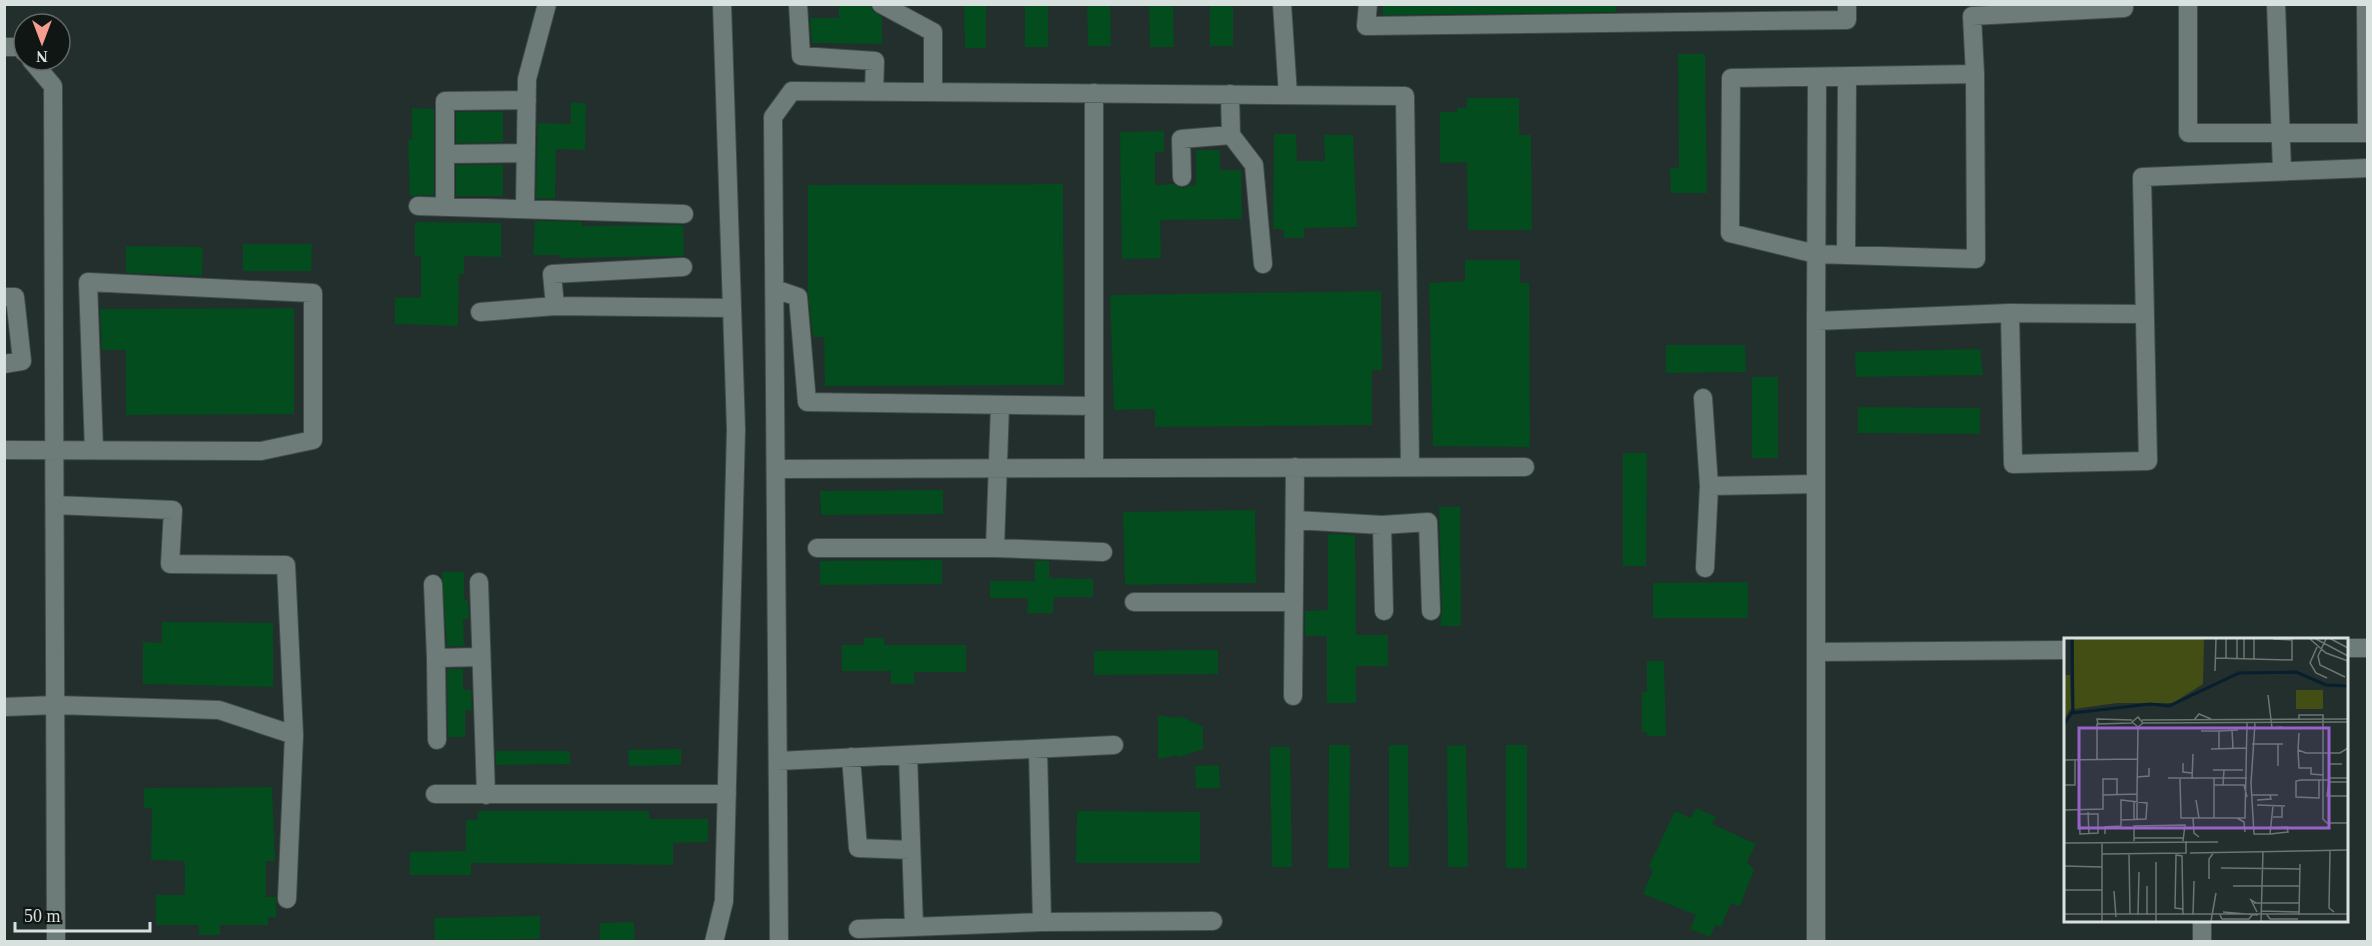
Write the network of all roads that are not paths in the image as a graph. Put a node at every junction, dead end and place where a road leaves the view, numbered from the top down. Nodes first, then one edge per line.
1 (547, 4) edge
2 (722, 4) edge
3 (798, 4) edge
4 (881, 4) edge
5 (1282, 4) edge
6 (1368, 4) edge
7 (1847, 4) edge
8 (2124, 4) edge
9 (2188, 4) edge
10 (2276, 4) edge
11 (2366, 4) edge
12 (2037, 8) edge
13 (41, 72) edge
14 (1975, 74) junction
15 (1847, 77) junction
16 (1817, 78) junction
17 (874, 92) junction
18 (933, 92) junction
19 (1094, 93) junction
20 (1230, 94) junction
21 (1288, 95) junction
22 (527, 100) junction
23 (2281, 134) junction
24 (1232, 135) junction
25 (526, 153) junction
26 (445, 154) junction
27 (2367, 168) edge
28 (2282, 170) junction
29 (1182, 177) dead end
30 (418, 206) dead end
31 (445, 206) junction
32 (525, 207) junction
33 (684, 214) dead end
34 (1816, 254) junction
35 (1845, 255) junction
36 (1263, 264) dead end
37 (683, 267) dead end
38 (775, 289) junction
39 (4, 297) edge
40 (555, 306) junction
41 (732, 308) junction
42 (480, 312) dead end
43 (2010, 313) junction
44 (2145, 314) junction
45 (1816, 321) junction
46 (4, 364) edge
47 (1703, 398) dead end
48 (1000, 405) junction
49 (1094, 406) junction
50 (4, 450) edge
51 (55, 450) junction
52 (94, 450) junction
53 (1410, 466) junction
54 (1295, 467) junction
55 (1525, 467) dead end
56 (998, 468) junction
57 (1094, 468) junction
58 (776, 469) junction
59 (1816, 484) junction
60 (1709, 486) junction
61 (55, 505) junction
62 (1295, 520) junction
63 (1382, 525) junction
64 (817, 548) dead end
65 (995, 548) junction
66 (1103, 552) dead end
67 (1705, 568) dead end
68 (479, 582) dead end
69 (434, 584) dead end
70 (1134, 602) dead end
71 (1294, 602) junction
72 (1384, 611) dead end
73 (1431, 611) dead end
74 (2348, 648) edge
75 (2367, 648) edge
76 (2064, 650) edge
77 (1816, 652) junction
78 (481, 657) junction
79 (436, 658) junction
80 (1293, 696) dead end
81 (56, 705) junction
82 (4, 707) edge
83 (294, 735) junction
84 (437, 740) dead end
85 (1114, 746) dead end
86 (1038, 749) junction
87 (908, 755) junction
88 (851, 757) junction
89 (778, 761) junction
90 (435, 794) dead end
91 (727, 794) junction
92 (486, 795) junction
93 (911, 850) junction
94 (287, 899) dead end
95 (1213, 921) dead end
96 (1042, 922) junction
97 (2202, 922) edge
98 (914, 927) junction
99 (858, 929) dead end
100 (56, 942) edge
101 (714, 942) edge
102 (779, 942) edge
103 (1816, 942) edge
104 (2202, 942) edge

1 - 22 lane
2 - 41 lane
3 - 17 lane
4 - 18 lane
5 - 21 lane
6 - 7 lane
8 - 12 lane
9 - 23 lane
10 - 23 lane
11 - 23 lane
12 - 14 lane
13 - 51 lane
14 - 15 lane
14 - 35 lane
15 - 16 lane
15 - 35 lane
16 - 34 lane
16 - 34 lane
17 - 18 lane
17 - 38 lane
18 - 19 lane
19 - 20 lane
19 - 49 lane
20 - 21 lane
20 - 24 lane
21 - 53 lane
22 - 25 lane
22 - 26 lane
23 - 28 lane
24 - 29 lane
24 - 36 lane
25 - 26 lane
25 - 32 lane
26 - 31 lane
27 - 28 lane
28 - 44 lane
30 - 31 lane
31 - 32 lane
32 - 33 lane
34 - 35 lane
34 - 45 lane
37 - 40 lane
38 - 48 lane
38 - 58 lane
39 - 46 lane
40 - 41 lane
40 - 42 lane
41 - 91 lane
43 - 44 lane
43 - 44 lane
43 - 45 lane
45 - 59 lane
47 - 60 lane
48 - 49 lane
48 - 56 lane
49 - 57 lane
50 - 51 lane
51 - 52 lane
51 - 61 lane
52 - 52 lane
53 - 54 lane
53 - 55 lane
54 - 57 lane
54 - 62 lane
56 - 57 lane
56 - 58 lane
56 - 65 lane
58 - 89 lane
59 - 60 lane
59 - 77 lane
60 - 67 lane
61 - 81 lane
61 - 83 lane
62 - 63 lane
62 - 71 lane
63 - 72 lane
63 - 73 lane
64 - 65 lane
65 - 66 lane
68 - 78 lane
69 - 79 lane
70 - 71 lane
71 - 80 lane
74 - 75 lane
76 - 77 lane
77 - 103 lane
78 - 79 lane
78 - 92 lane
79 - 84 lane
81 - 82 lane
81 - 83 lane
81 - 100 lane
83 - 94 lane
85 - 86 lane
86 - 87 lane
86 - 96 lane
87 - 88 lane
87 - 93 lane
88 - 89 lane
88 - 93 lane
89 - 102 lane
90 - 92 lane
91 - 92 lane
91 - 101 lane
93 - 98 lane
95 - 96 lane
96 - 98 lane
97 - 104 lane
98 - 99 lane

